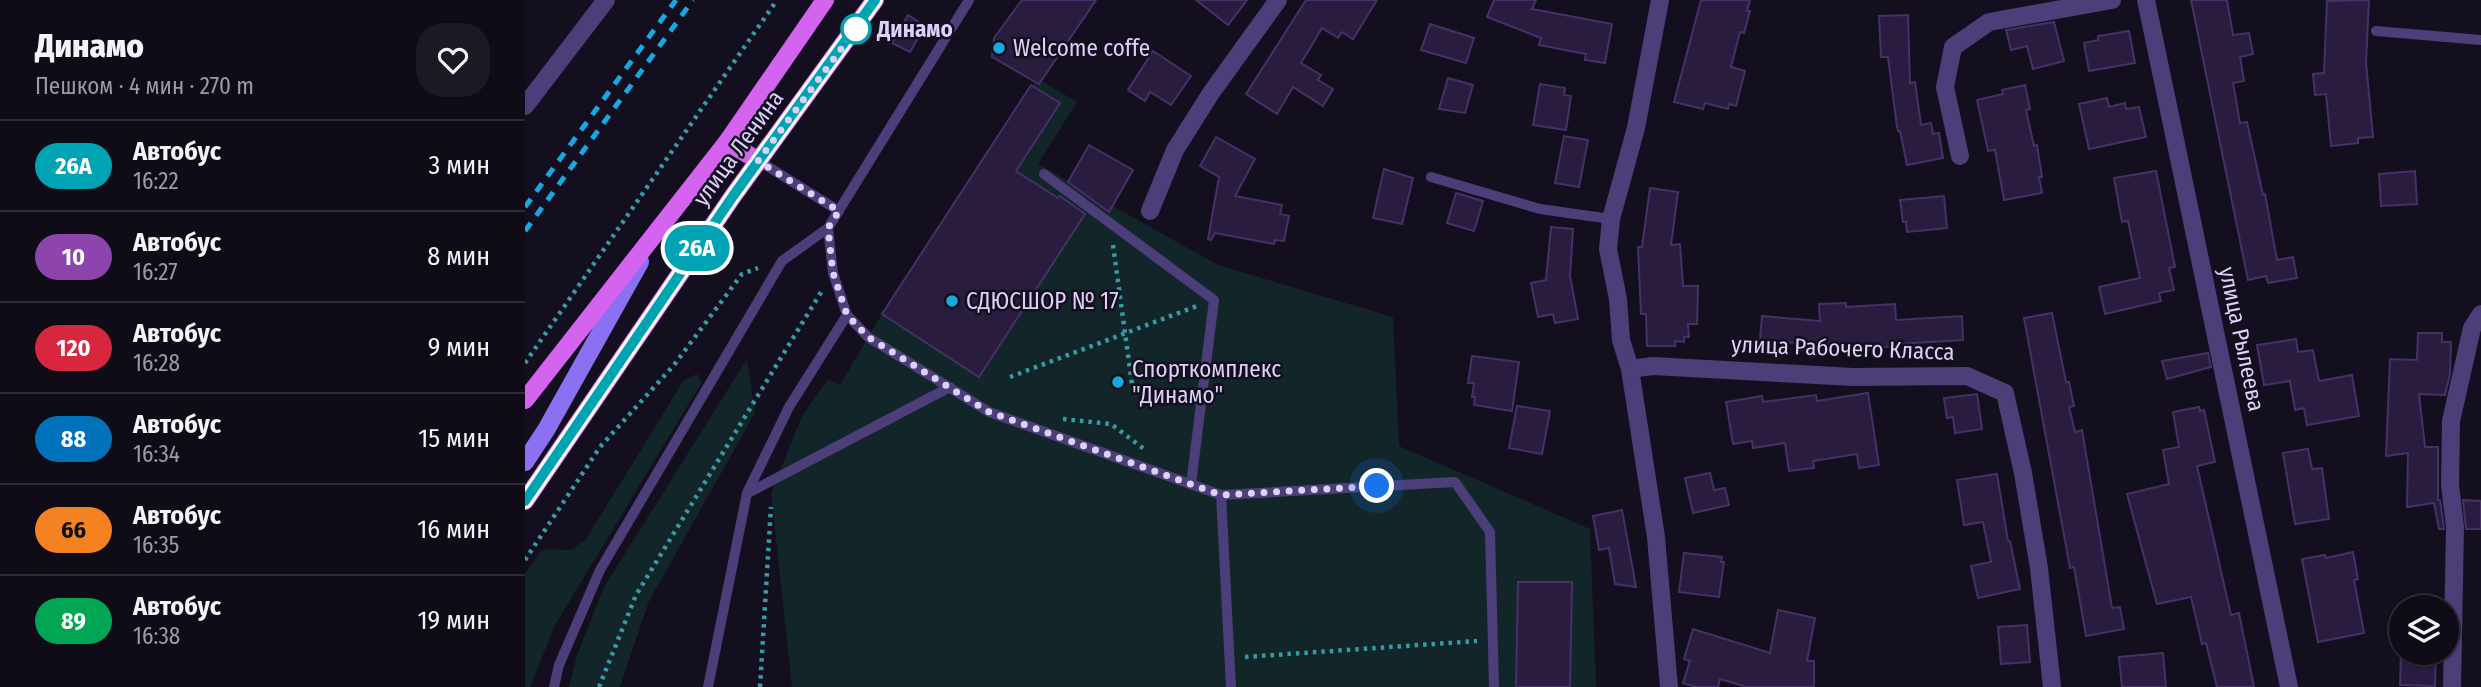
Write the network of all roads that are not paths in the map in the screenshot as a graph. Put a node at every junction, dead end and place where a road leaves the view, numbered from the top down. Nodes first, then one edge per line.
1 (606, 0) edge
2 (825, 0) edge
3 (875, 0) edge
4 (969, 0) edge
5 (1278, 0) edge
6 (1660, 0) edge
7 (2112, 0) edge
8 (2146, 0) edge
9 (2376, 31) dead end
10 (2481, 40) edge
11 (525, 106) edge
12 (727, 142) junction
13 (1961, 156) dead end
14 (758, 161) junction
15 (1044, 174) dead end
16 (1431, 177) dead end
17 (839, 211) junction
18 (1150, 211) dead end
19 (1611, 219) junction
20 (828, 228) junction
21 (653, 237) junction
22 (2481, 314) edge
23 (847, 315) junction
24 (1630, 369) junction
25 (950, 387) junction
26 (525, 400) edge
27 (525, 462) edge
28 (1191, 484) junction
29 (747, 493) junction
30 (1221, 495) junction
31 (525, 500) edge
32 (554, 687) edge
33 (708, 687) edge
34 (1231, 687) edge
35 (1494, 687) edge
36 (1669, 687) edge
37 (2052, 687) edge
38 (2289, 687) edge
39 (2452, 687) edge

1 - 11 street
2 - 12 main road, улица Ленина
3 - 14 main road, улица Ленина
4 - 17 lane
5 - 18 street
6 - 19 street
7 - 13 street
8 - 38 street, улица Рылеева
9 - 10 lane
12 - 14 main road
12 - 21 main road, улица Ленина
14 - 17 lane
14 - 31 main road, улица Ленина
15 - 28 lane
16 - 19 lane
17 - 20 lane
19 - 24 street
20 - 23 lane
20 - 32 lane
21 - 26 main road
21 - 27 main road, улица Ленина
22 - 39 street
23 - 25 lane
23 - 29 lane
24 - 36 street
24 - 37 street, улица Рабочего Класса
25 - 28 lane
25 - 29 lane
28 - 30 lane
29 - 33 lane
30 - 34 lane
30 - 35 lane

